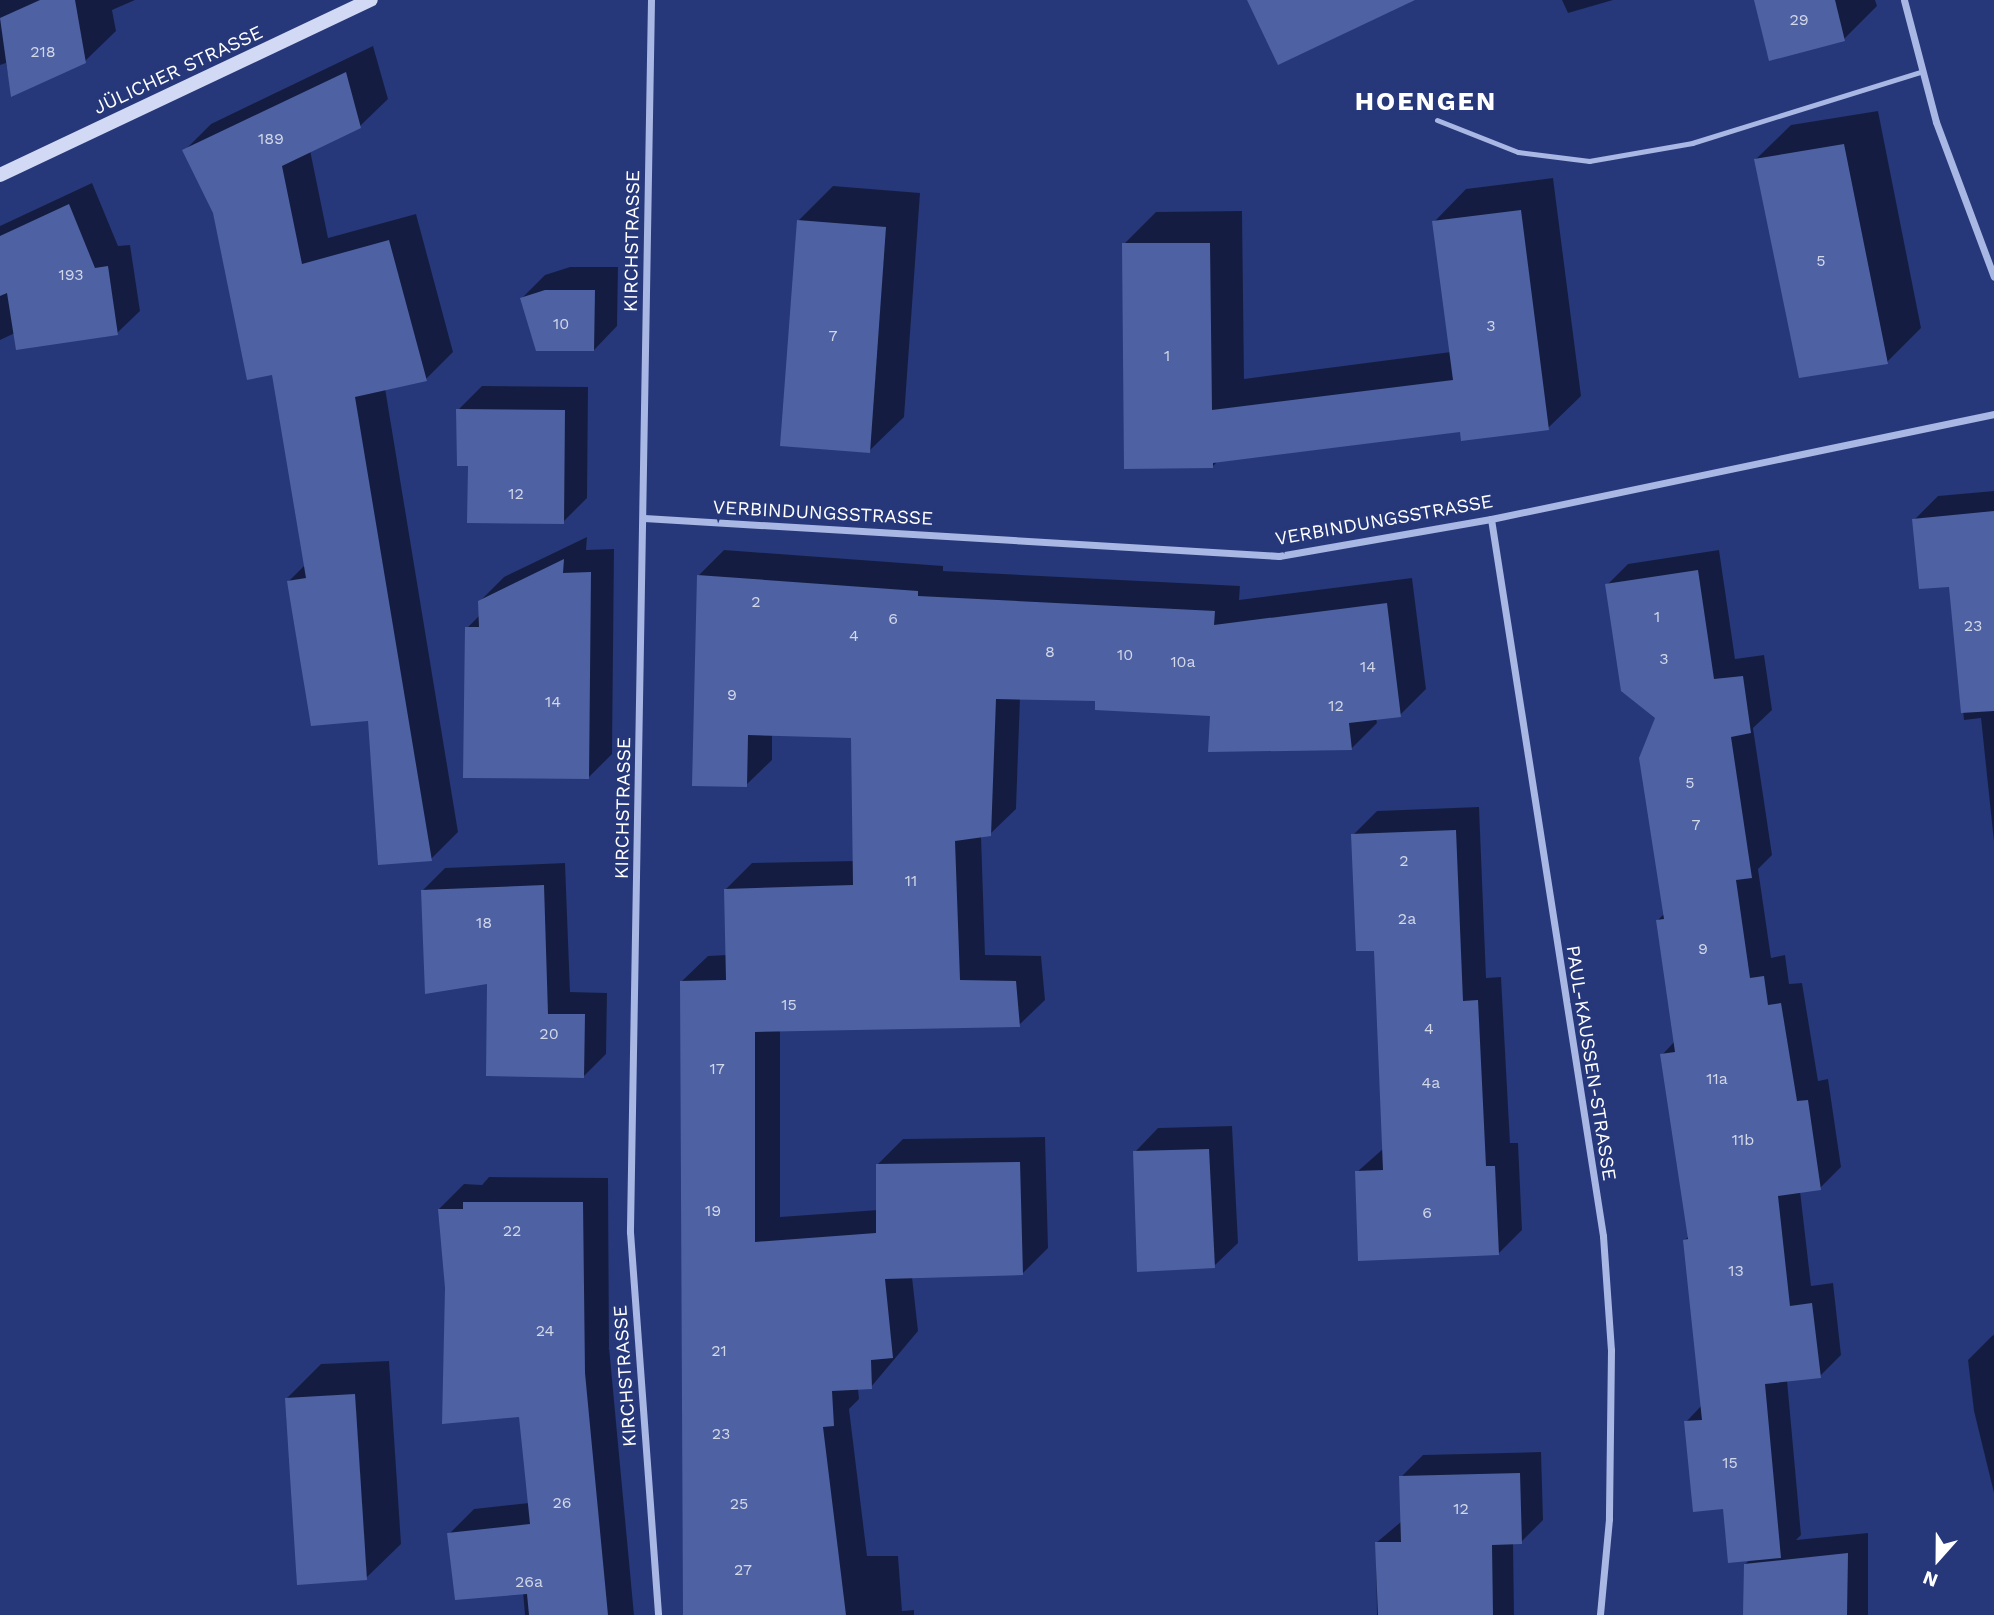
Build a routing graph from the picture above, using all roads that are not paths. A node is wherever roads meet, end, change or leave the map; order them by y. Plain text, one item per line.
1 (372, 0) edge
2 (651, 0) edge
3 (1904, 0) edge
4 (1923, 71) junction
5 (1437, 120) dead end
6 (0, 175) edge
7 (1994, 277) edge
8 (1994, 414) edge
9 (644, 518) junction
10 (1491, 519) junction
11 (658, 1615) edge
12 (1600, 1615) edge

1 - 6 main road, JÜLICHER STRASSE
2 - 9 street, KIRCHSTRASSE
3 - 4 street
4 - 5 lane
4 - 7 street
8 - 10 street, VERBINDUNGSSTRASSE
9 - 10 street, VERBINDUNGSSTRASSE
9 - 11 street, KIRCHSTRASSE
10 - 12 street, PAUL-KAUSSEN-STRASSE

